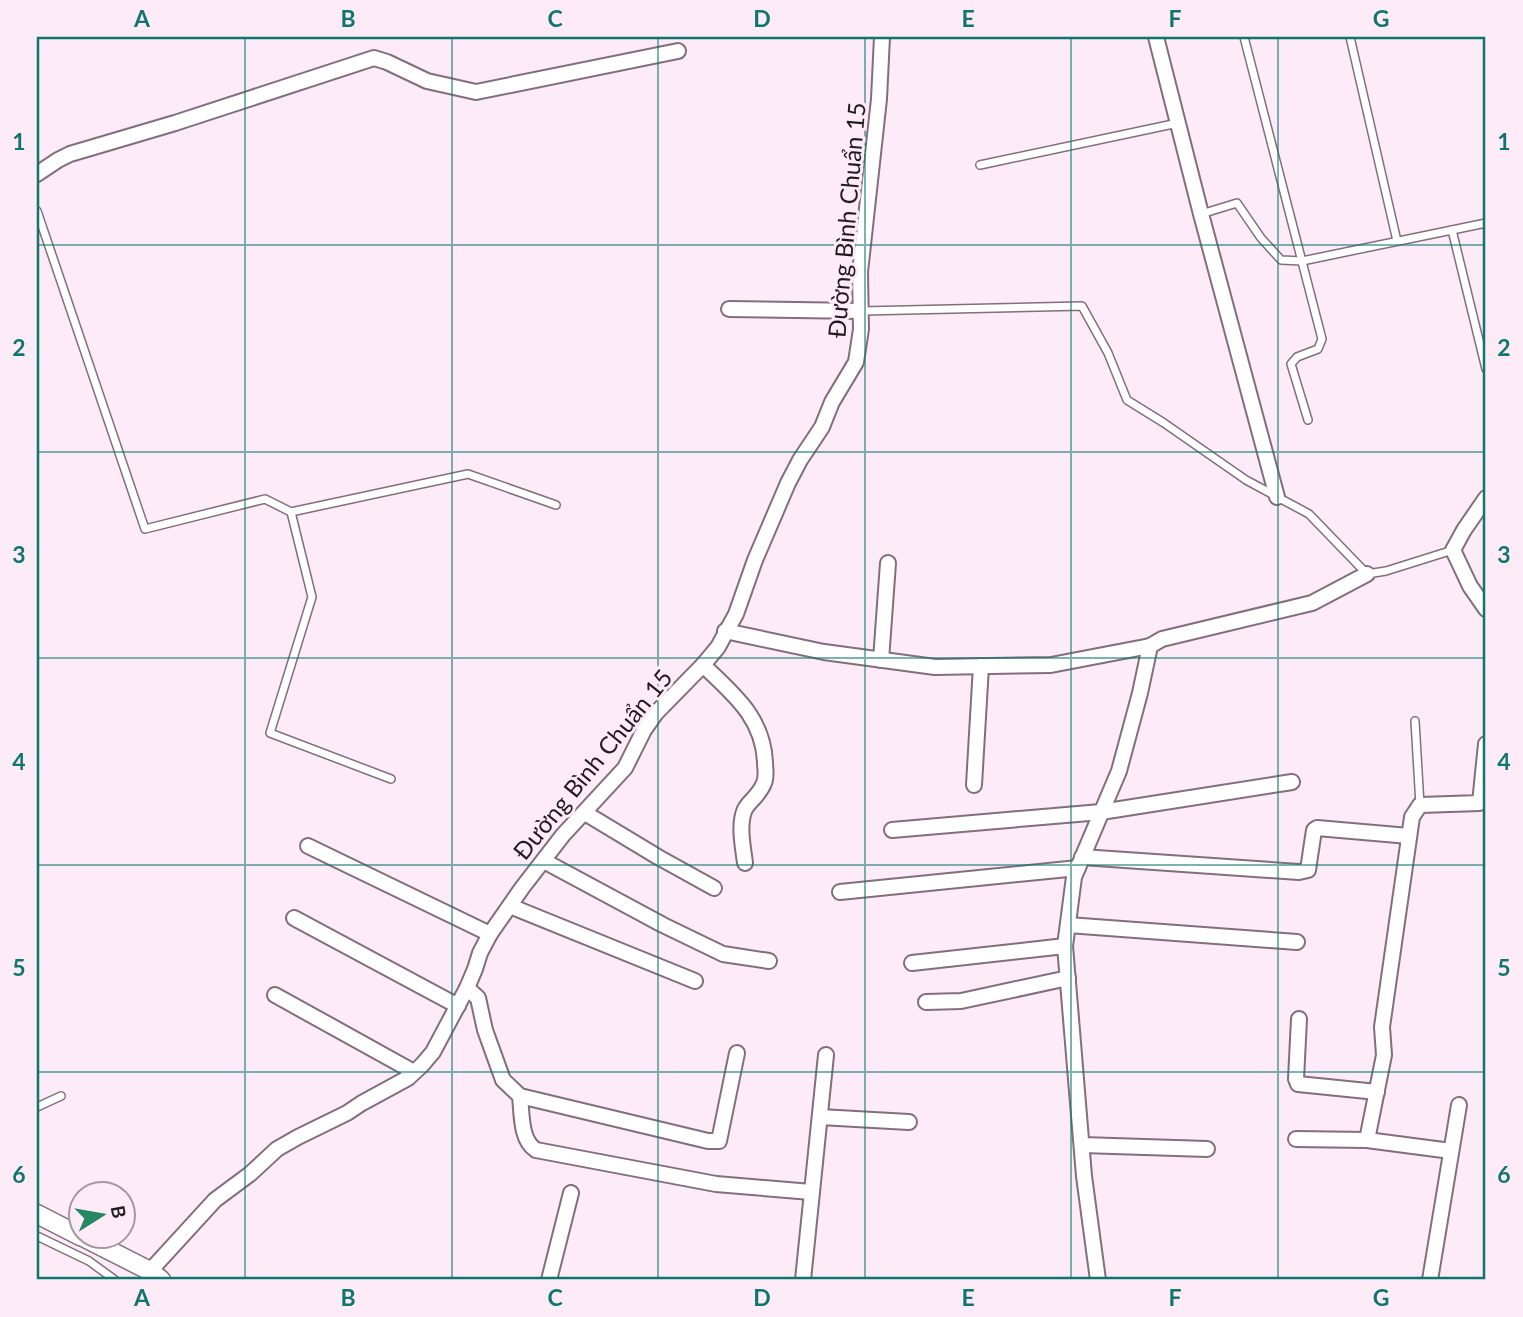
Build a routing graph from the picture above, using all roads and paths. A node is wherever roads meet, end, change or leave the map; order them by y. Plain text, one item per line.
1 (882, 37) edge
2 (1156, 37) edge
3 (1244, 37) edge
4 (1350, 37) edge
5 (678, 51) dead end
6 (1178, 123) junction
7 (979, 165) dead end
8 (37, 174) edge
9 (37, 211) edge
10 (1201, 214) junction
11 (1486, 223) edge
12 (1452, 230) junction
13 (1397, 242) junction
14 (1302, 261) junction
15 (729, 309) dead end
16 (861, 312) junction
17 (1486, 369) edge
18 (1308, 420) dead end
19 (1277, 498) junction
20 (1486, 498) edge
21 (556, 505) dead end
22 (291, 512) junction
23 (1453, 550) junction
24 (888, 563) dead end
25 (1367, 574) junction
26 (1486, 609) edge
27 (725, 631) junction
28 (1150, 646) junction
29 (881, 660) junction
30 (703, 665) junction
31 (981, 666) junction
32 (1415, 721) dead end
33 (1486, 744) edge
34 (391, 779) dead end
35 (1292, 782) dead end
36 (974, 785) dead end
37 (1420, 805) junction
38 (1101, 812) junction
39 (585, 813) junction
40 (892, 830) dead end
41 (1409, 836) junction
42 (308, 846) dead end
43 (544, 861) junction
44 (745, 863) dead end
45 (1080, 863) junction
46 (714, 888) dead end
47 (839, 892) dead end
48 (510, 906) junction
49 (294, 918) dead end
50 (1068, 925) junction
51 (490, 934) junction
52 (1297, 942) dead end
53 (1065, 946) junction
54 (769, 961) dead end
55 (912, 962) dead end
56 (1068, 978) junction
57 (695, 981) dead end
58 (467, 988) junction
59 (275, 995) dead end
60 (926, 1002) dead end
61 (458, 1006) junction
62 (1298, 1019) dead end
63 (737, 1054) dead end
64 (826, 1055) dead end
65 (414, 1072) junction
66 (1377, 1092) junction
67 (61, 1096) dead end
68 (520, 1096) junction
69 (1459, 1105) dead end
70 (37, 1107) edge
71 (820, 1116) junction
72 (909, 1122) dead end
73 (1296, 1139) dead end
74 (1367, 1140) junction
75 (1082, 1145) junction
76 (1207, 1149) dead end
77 (1451, 1151) junction
78 (811, 1192) junction
79 (570, 1193) dead end
80 (37, 1214) edge
81 (66, 1228) edge
82 (37, 1236) edge
83 (107, 1250) edge
84 (156, 1276) edge
85 (116, 1280) edge
86 (549, 1280) edge
87 (803, 1280) edge
88 (1098, 1280) edge
89 (1430, 1280) edge

1 - 16 street, Đường Bình Chuẩn 15
2 - 6 street
3 - 14 lane
4 - 13 lane
5 - 8 street
6 - 7 lane
6 - 10 street
9 - 22 lane
10 - 14 lane
10 - 19 street
11 - 12 lane
12 - 13 lane
12 - 17 lane
13 - 14 lane
14 - 18 lane
15 - 16 street
16 - 19 lane
16 - 27 street, Đường Bình Chuẩn 15
19 - 25 lane
20 - 23 street
21 - 22 lane
22 - 34 lane
23 - 25 lane
23 - 26 street
24 - 29 street
25 - 28 street
27 - 29 street
27 - 30 street, Đường Bình Chuẩn 15
28 - 31 street
28 - 38 street
29 - 31 street
30 - 39 street, Đường Bình Chuẩn 15
30 - 44 street
31 - 36 street
32 - 37 lane
33 - 37 street
35 - 38 street
37 - 41 street
38 - 40 street
38 - 45 street
39 - 43 street, Đường Bình Chuẩn 15
39 - 46 street
41 - 45 street
41 - 66 street
42 - 51 street
43 - 48 street, Đường Bình Chuẩn 15
43 - 54 street
45 - 47 street
45 - 50 street
48 - 51 street, Đường Bình Chuẩn 15
48 - 57 street
49 - 61 street
50 - 52 street
50 - 53 street
51 - 58 street, Đường Bình Chuẩn 15
53 - 55 street
53 - 56 street
56 - 60 street
56 - 75 street
58 - 61 street, Đường Bình Chuẩn 15
58 - 68 street
59 - 65 street
61 - 65 street, Đường Bình Chuẩn 15
62 - 66 street
63 - 68 street
64 - 71 street
65 - 84 street, Đường Bình Chuẩn 15
66 - 74 street
67 - 70 lane
68 - 78 street
69 - 77 street
71 - 72 street
71 - 78 street
73 - 74 street
74 - 77 street
75 - 76 street
75 - 88 street
77 - 89 street
78 - 87 street
79 - 86 street
80 - 81 street
82 - 85 lane
83 - 84 street

